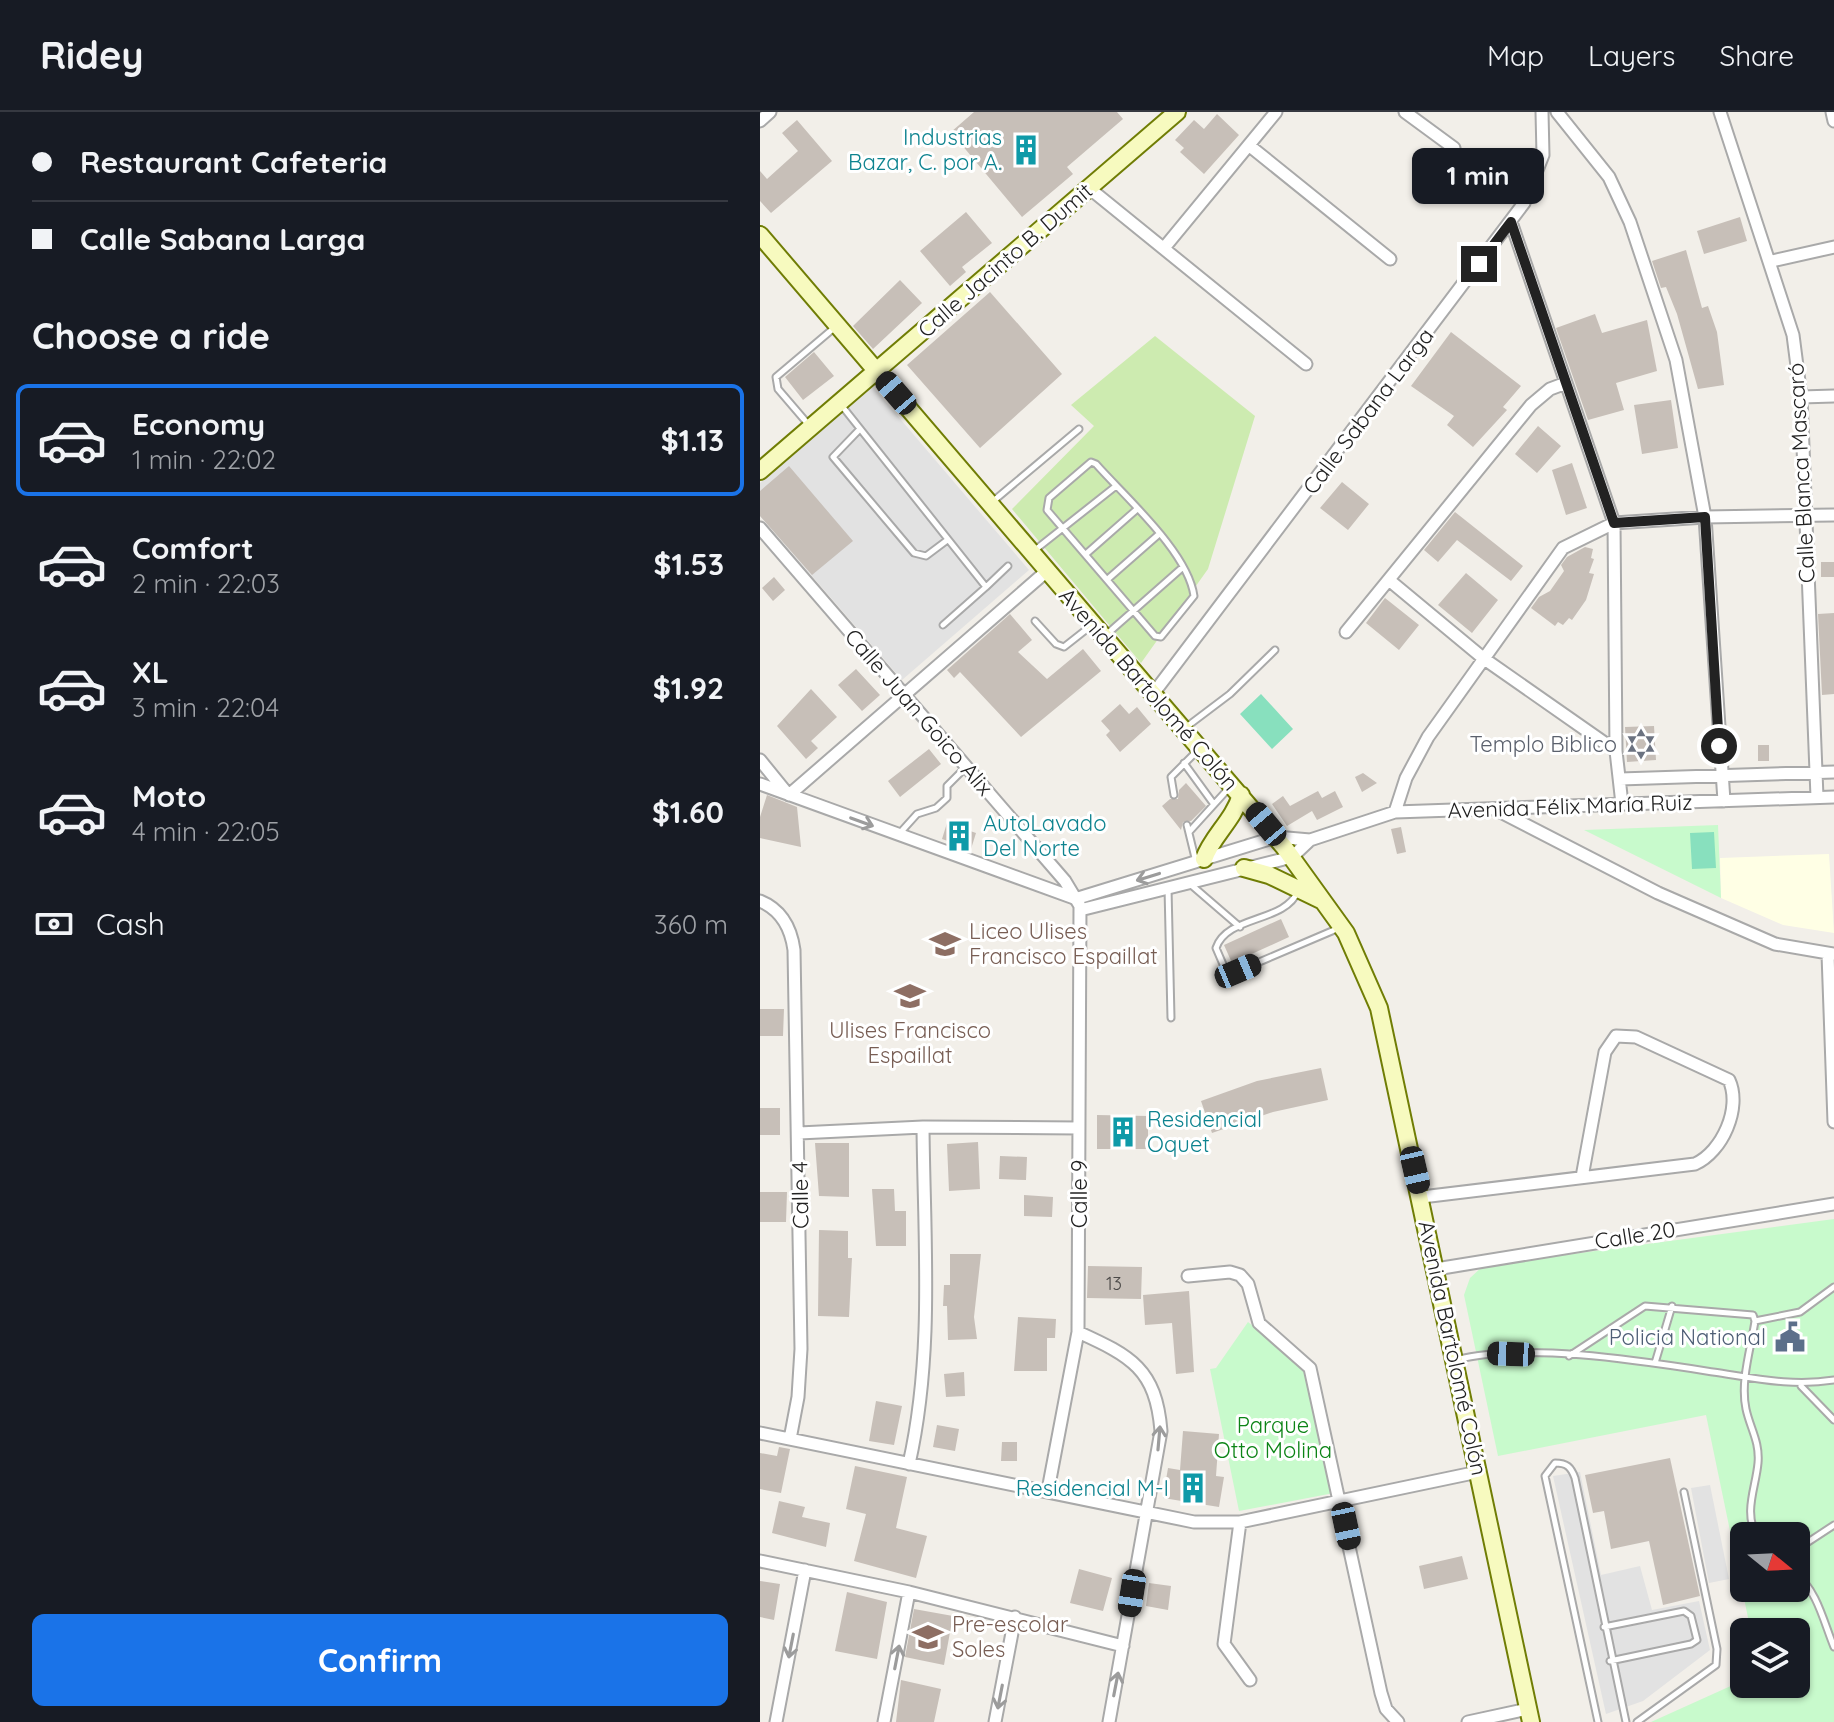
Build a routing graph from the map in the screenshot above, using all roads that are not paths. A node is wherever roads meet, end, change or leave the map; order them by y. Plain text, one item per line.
1 (770, 112) edge
2 (1177, 112) edge
3 (1276, 112) edge
4 (1405, 112) edge
5 (1542, 112) edge
6 (1557, 112) edge
7 (1720, 112) edge
8 (1832, 112) edge
9 (760, 121) edge
10 (1834, 121) edge
11 (1251, 147) junction
12 (1454, 148) dead end
13 (1089, 188) junction
14 (1511, 222) junction
15 (760, 235) edge
16 (1834, 247) edge
17 (1164, 248) junction
18 (1390, 259) dead end
19 (1772, 261) junction
20 (837, 325) junction
21 (1306, 364) dead end
22 (877, 371) junction
23 (1566, 383) junction
24 (1834, 396) edge
25 (1801, 397) junction
26 (839, 401) junction
27 (811, 427) junction
28 (1079, 429) dead end
29 (858, 431) junction
30 (760, 471) edge
31 (1116, 486) junction
32 (991, 503) junction
33 (1136, 510) junction
34 (1834, 515) edge
35 (1804, 516) junction
36 (1705, 517) junction
37 (1614, 523) junction
38 (760, 528) edge
39 (1064, 530) junction
40 (1158, 535) junction
41 (946, 541) junction
42 (1033, 552) junction
43 (1086, 554) junction
44 (1008, 566) dead end
45 (1183, 567) junction
46 (1048, 570) junction
47 (1109, 578) junction
48 (1389, 580) junction
49 (986, 587) junction
50 (1135, 608) junction
51 (1035, 621) dead end
52 (943, 625) dead end
53 (1098, 631) junction
54 (1346, 632) dead end
55 (1275, 650) dead end
56 (1483, 658) junction
57 (1153, 694) junction
58 (905, 695) junction
59 (1184, 729) junction
60 (1201, 748) junction
61 (1616, 751) junction
62 (760, 760) edge
63 (1184, 763) junction
64 (966, 767) junction
65 (1816, 772) junction
66 (1834, 772) edge
67 (1721, 775) junction
68 (1620, 779) junction
69 (760, 784) edge
70 (1236, 790) junction
71 (789, 795) junction
72 (1174, 795) dead end
73 (1817, 797) junction
74 (1834, 797) edge
75 (1724, 801) junction
76 (1213, 803) junction
77 (1622, 804) junction
78 (1494, 808) junction
79 (1395, 812) junction
80 (899, 835) junction
81 (1276, 837) junction
82 (1310, 840) junction
83 (1292, 857) junction
84 (1200, 861) junction
85 (1244, 868) junction
86 (1188, 882) junction
87 (1168, 887) junction
88 (1299, 890) junction
89 (760, 901) edge
90 (1076, 902) junction
91 (1325, 902) junction
92 (1240, 927) junction
93 (1342, 927) junction
94 (1831, 954) edge
95 (1171, 1018) dead end
96 (1834, 1101) edge
97 (1834, 1122) edge
98 (923, 1127) junction
99 (1079, 1128) junction
100 (799, 1133) junction
101 (1582, 1177) junction
102 (1422, 1197) junction
103 (1834, 1204) edge
104 (1436, 1269) junction
105 (1188, 1276) dead end
106 (1834, 1287) edge
107 (1672, 1306) junction
108 (1755, 1321) junction
109 (1078, 1332) junction
110 (1569, 1356) junction
111 (1455, 1360) junction
112 (1655, 1363) junction
113 (1746, 1377) junction
114 (1834, 1380) edge
115 (1801, 1386) junction
116 (1834, 1420) edge
117 (760, 1433) edge
118 (790, 1439) junction
119 (909, 1464) junction
120 (1478, 1472) junction
121 (1048, 1490) junction
122 (1684, 1492) dead end
123 (1340, 1500) junction
124 (1145, 1514) junction
125 (1240, 1522) junction
126 (1752, 1522) edge
127 (1834, 1525) edge
128 (1810, 1541) edge
129 (760, 1561) edge
130 (805, 1570) junction
131 (1810, 1589) edge
132 (909, 1592) junction
133 (1015, 1617) junction
134 (1604, 1627) junction
135 (1123, 1646) junction
136 (1834, 1647) edge
137 (1610, 1661) junction
138 (1250, 1680) dead end
139 (1530, 1716) edge
140 (776, 1722) edge
141 (884, 1722) edge
142 (995, 1722) edge
143 (1109, 1722) edge
144 (1398, 1722) edge
145 (1468, 1722) edge
146 (1598, 1722) edge
147 (1626, 1722) edge
148 (1637, 1722) edge

1 - 9 street
2 - 13 main road, Calle Jacinto B. Dumit
3 - 11 street
4 - 12 street
5 - 14 street, Calle Sabana Larga
6 - 36 street
7 - 19 street, Calle Blanca Mascaró
8 - 10 street
11 - 17 street
11 - 18 street
13 - 17 street
13 - 22 main road, Calle Jacinto B. Dumit
14 - 23 street
14 - 57 street, Calle Sabana Larga
15 - 20 main road, Avenida Bartolomé Colón
16 - 19 street
17 - 21 street
19 - 25 street, Calle Blanca Mascaró
20 - 22 main road, Avenida Bartolomé Colón
20 - 27 lane
22 - 26 main road, Calle Jacinto B. Dumit
22 - 32 main road, Avenida Bartolomé Colón
23 - 37 street
23 - 48 street
24 - 25 street
25 - 35 street, Calle Blanca Mascaró
26 - 27 main road, Calle Jacinto B. Dumit
26 - 29 lane
27 - 30 main road, Calle Jacinto B. Dumit
28 - 32 lane
29 - 41 lane
29 - 41 lane
31 - 33 lane
31 - 39 lane
31 - 39 lane
32 - 42 main road, Avenida Bartolomé Colón
33 - 40 lane
33 - 43 lane
34 - 35 street
35 - 36 street
35 - 65 street, Calle Blanca Mascaró
36 - 37 street
36 - 67 street
37 - 56 street
37 - 61 street
38 - 58 street, Calle Juan Goico Alix
39 - 42 lane
39 - 43 lane
40 - 45 lane
40 - 47 lane
41 - 49 lane
42 - 46 main road, Avenida Bartolomé Colón
43 - 47 lane
44 - 49 lane
45 - 50 lane
45 - 50 lane
46 - 53 main road, Avenida Bartolomé Colón
46 - 58 street
47 - 50 lane
48 - 54 street
48 - 56 street
49 - 52 lane
50 - 53 lane
51 - 53 lane
53 - 57 main road, Avenida Bartolomé Colón
55 - 59 lane
56 - 61 street
56 - 79 street
57 - 59 main road, Avenida Bartolomé Colón
58 - 64 street, Calle Juan Goico Alix
58 - 71 street
59 - 60 main road, Avenida Bartolomé Colón
60 - 63 lane
60 - 70 main road, Avenida Bartolomé Colón
61 - 68 street
62 - 71 street
63 - 72 lane
63 - 76 lane
64 - 80 lane
64 - 90 street, Calle Juan Goico Alix
65 - 66 street
65 - 67 street
65 - 73 street, Calle Blanca Mascaró
67 - 68 street
67 - 75 street
68 - 77 street
69 - 71 street
70 - 76 lane
70 - 81 main road, Avenida Bartolomé Colón
70 - 84 main road
71 -> 80 street
73 - 74 street, Avenida Félix María Ruiz
73 - 75 street, Avenida Félix María Ruiz
75 - 77 street, Avenida Félix María Ruiz
76 - 84 lane
77 - 78 street, Avenida Félix María Ruiz
78 - 79 street, Avenida Félix María Ruiz
78 - 94 street
79 - 82 street, Avenida Félix María Ruiz
80 - 90 street
81 - 82 street, Avenida Félix María Ruiz
81 - 83 main road, Avenida Bartolomé Colón
81 - 84 street
82 - 83 street, Avenida Félix María Ruiz
83 - 85 street
83 - 91 main road, Avenida Bartolomé Colón
84 -> 90 street
85 - 86 street
85 - 88 main road
86 - 87 street
86 - 92 lane
87 - 90 street
87 - 95 lane
88 - 91 main road
88 - 92 lane
89 - 100 street, Calle 4
90 - 99 street, Calle 9
91 - 93 main road, Avenida Bartolomé Colón
92 - 93 lane
93 - 102 main road, Avenida Bartolomé Colón
94 - 96 street
96 - 97 street
98 - 99 street
98 - 100 street
98 - 119 street
99 - 109 street, Calle 9
100 - 118 street, Calle 4
101 - 101 street
101 - 102 street
102 - 104 main road, Avenida Bartolomé Colón
103 - 104 street, Calle 20
104 - 111 main road, Avenida Bartolomé Colón
105 - 123 street
106 - 108 lane
107 - 108 lane
107 - 110 lane
107 - 112 lane
108 - 113 lane
109 - 121 street, Calle 9
124 -> 109 street
110 - 111 lane
110 - 112 lane
111 - 120 main road, Avenida Bartolomé Colón
112 - 113 lane
113 - 115 lane
113 - 126 lane
114 - 115 lane
115 - 116 lane
117 - 118 street
118 - 119 street
119 - 121 street
120 - 123 street
120 - 139 main road, Avenida Bartolomé Colón
121 - 124 street
122 - 148 lane
123 - 125 street
123 - 144 street
124 - 125 street
124 - 135 street
125 - 138 street
127 - 128 lane
129 - 130 street
130 - 132 street
130 -> 140 street
131 - 136 lane
132 - 133 street
141 -> 132 street
133 - 135 street
133 -> 142 street
134 - 137 lane
134 - 137 lane
134 - 146 lane
143 -> 135 street
137 - 147 lane
139 - 145 street

